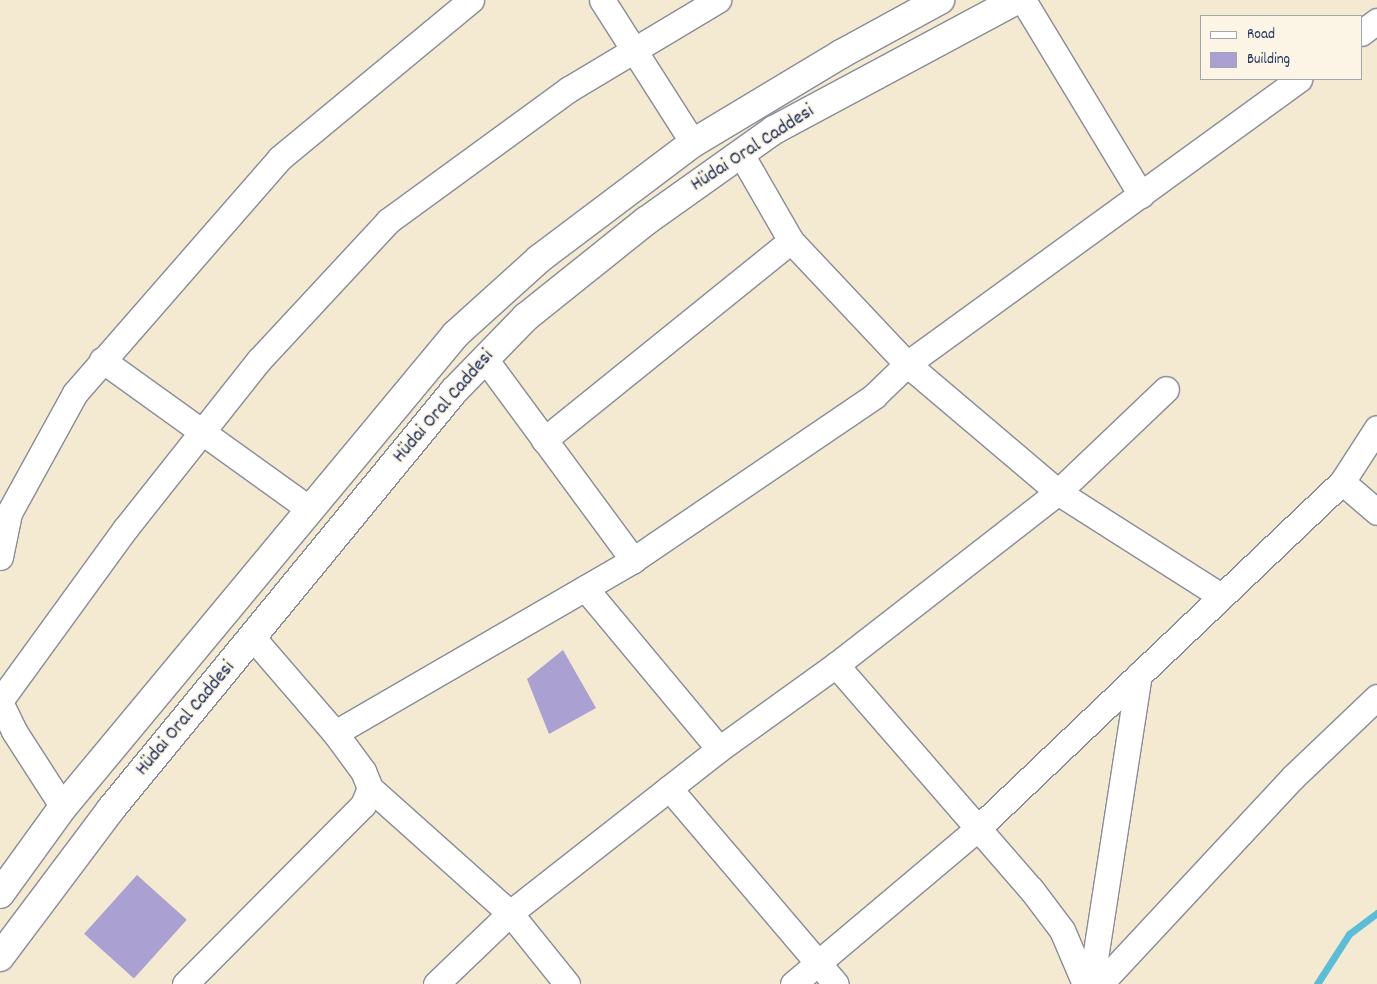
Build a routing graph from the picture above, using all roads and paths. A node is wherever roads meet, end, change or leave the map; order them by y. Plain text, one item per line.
1 (471, 0) edge
2 (602, 0) edge
3 (718, 0) edge
4 (939, 0) edge
5 (1016, 0) edge
6 (1023, 0) edge
7 (1377, 21) edge
8 (1362, 32) edge
9 (635, 50) junction
10 (1298, 80) edge
11 (692, 143) junction
12 (741, 154) junction
13 (1141, 195) junction
14 (791, 241) junction
15 (485, 359) junction
16 (102, 360) junction
17 (907, 364) junction
18 (1166, 389) dead end
19 (1377, 428) edge
20 (203, 431) junction
21 (544, 440) junction
22 (1342, 482) junction
23 (1058, 492) junction
24 (308, 508) junction
25 (1377, 512) edge
26 (4, 518) edge
27 (0, 557) edge
28 (633, 560) junction
29 (585, 588) junction
30 (1221, 596) junction
31 (253, 638) junction
32 (836, 665) junction
33 (1139, 675) junction
34 (1377, 697) edge
35 (0, 701) edge
36 (335, 733) junction
37 (719, 749) junction
38 (370, 788) junction
39 (669, 788) junction
40 (63, 807) junction
41 (977, 830) junction
42 (0, 894) edge
43 (510, 913) junction
44 (0, 957) edge
45 (818, 964) junction
46 (185, 984) edge
47 (436, 984) edge
48 (567, 984) edge
49 (794, 984) edge
50 (836, 984) edge
51 (1085, 984) edge
52 (1091, 984) edge
53 (1100, 984) edge

1 - 16 street
2 - 9 street
3 - 9 street
4 - 11 street, Hüdai Oral Caddesi
5 - 12 street, Hüdai Oral Caddesi
6 - 13 street
7 - 8 street
9 - 11 street
9 - 20 street
10 - 13 street
11 - 24 street, Hüdai Oral Caddesi
12 - 14 street
12 - 15 street, Hüdai Oral Caddesi
13 - 17 street
14 - 17 street
14 - 21 street
15 - 21 street
15 - 31 street, Hüdai Oral Caddesi
16 - 20 street
16 - 26 street
17 - 23 street
17 - 28 street
18 - 23 street
19 - 22 street
20 - 24 street
20 - 35 street
21 - 28 street
22 - 25 street
22 - 30 street
23 - 30 street
23 - 32 street
24 - 40 street, Hüdai Oral Caddesi
26 - 27 street
28 - 29 street
29 - 36 street
29 - 37 street
30 - 33 street
31 - 36 street
31 - 44 street, Hüdai Oral Caddesi
32 - 37 street
32 - 41 street
33 - 41 street
33 - 52 street
34 - 53 street
35 - 40 street
36 - 38 street
37 - 39 street
38 - 43 street
38 - 46 street
39 - 43 street
39 - 45 street
40 - 42 street, Hüdai Oral Caddesi
41 - 45 street
41 - 51 street
43 - 47 street
43 - 48 street
45 - 49 street
45 - 50 street

